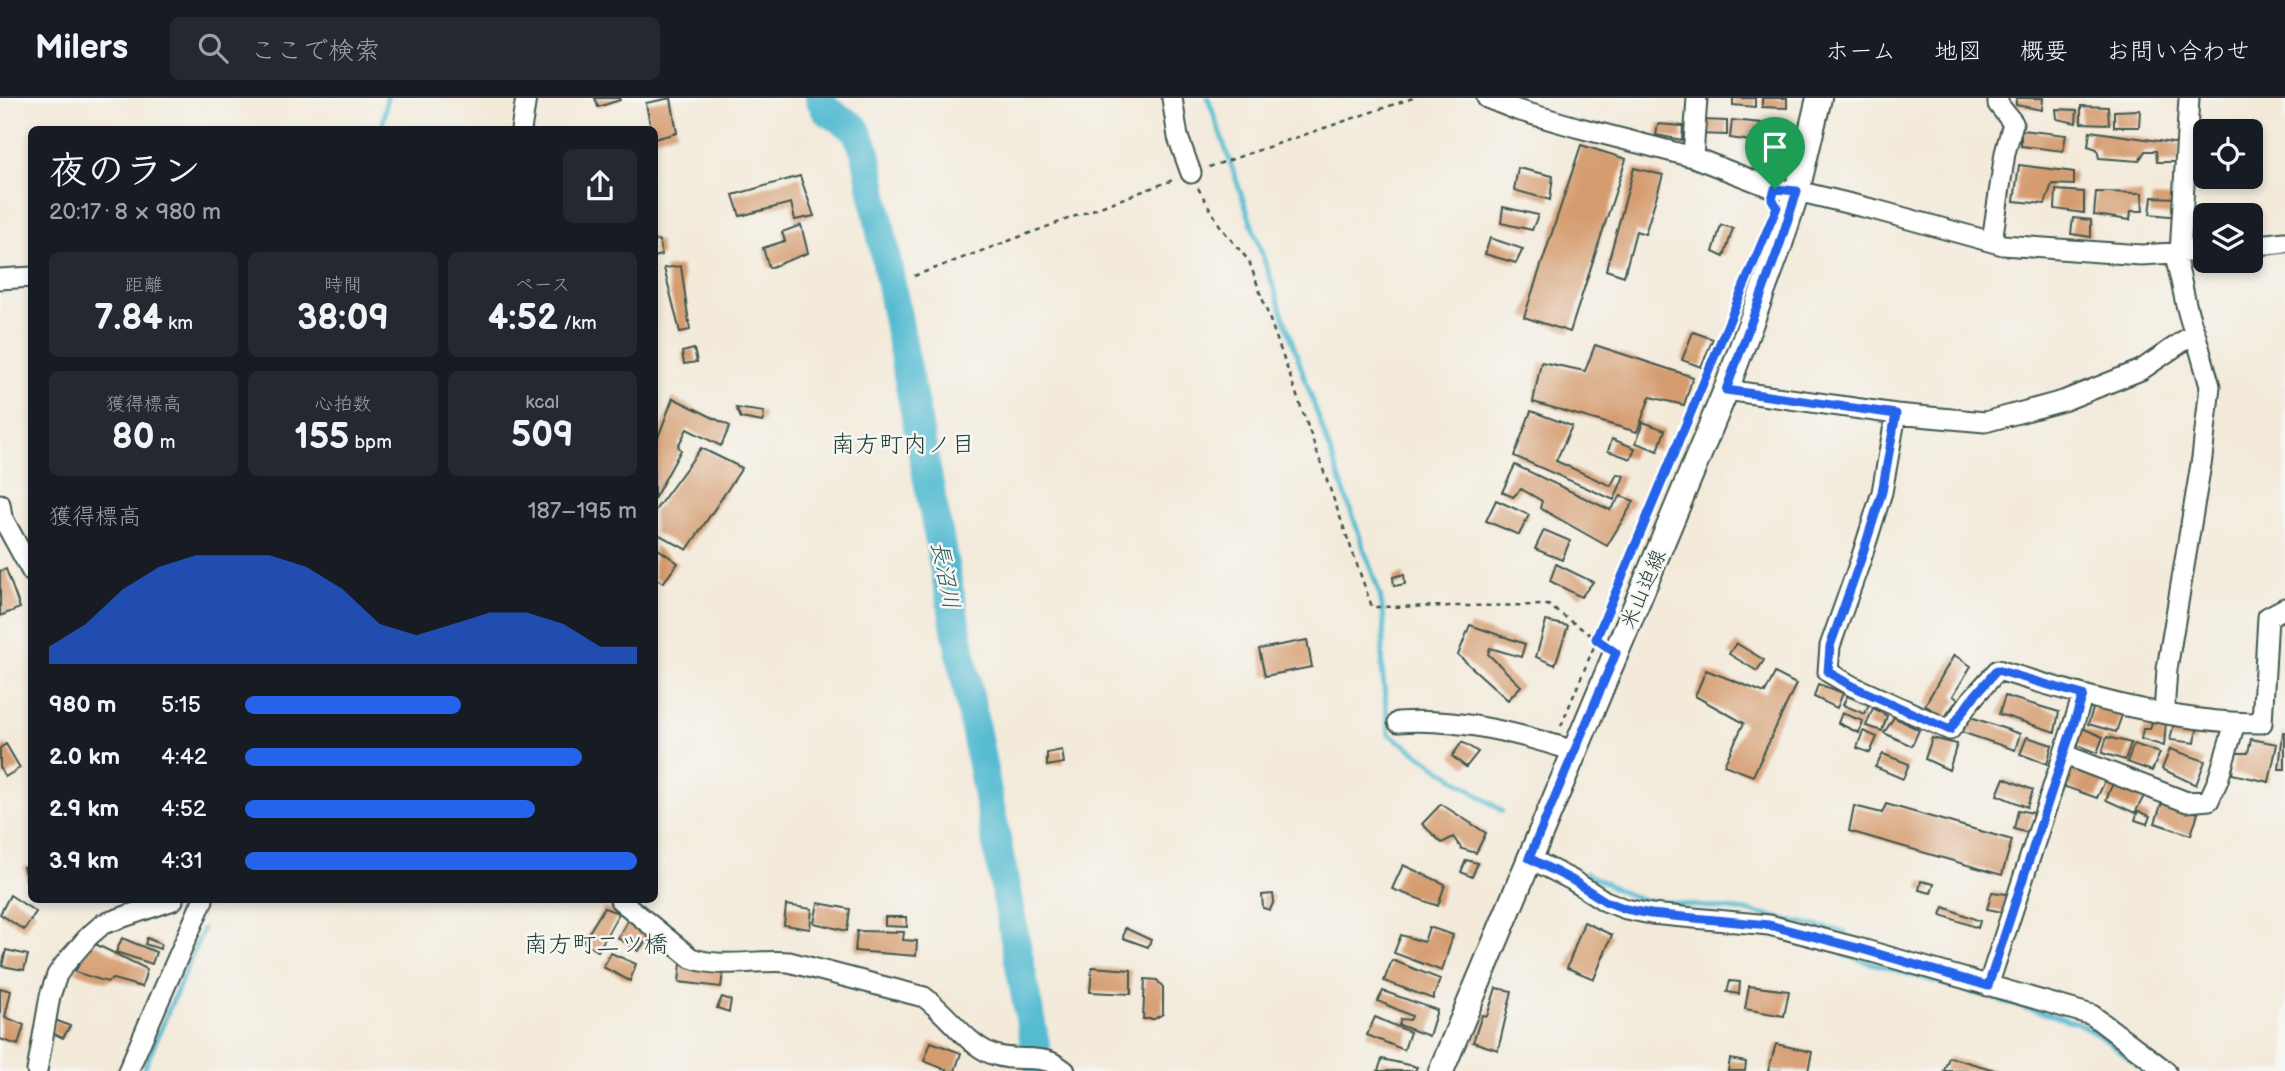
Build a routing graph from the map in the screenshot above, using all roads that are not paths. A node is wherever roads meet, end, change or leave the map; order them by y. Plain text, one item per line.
1 (526, 98) edge
2 (1172, 98) edge
3 (1487, 98) edge
4 (1697, 98) edge
5 (1819, 98) edge
6 (1998, 98) edge
7 (2189, 98) edge
8 (522, 126) edge
9 (1693, 157) junction
10 (1195, 171) road end
11 (1797, 191) junction
12 (1992, 241) junction
13 (2285, 242) edge
14 (2263, 245) edge
15 (2193, 252) edge
16 (2177, 254) junction
17 (28, 277) edge
18 (0, 279) edge
19 (2195, 333) junction
20 (1726, 390) junction
21 (1896, 414) junction
22 (0, 505) edge
23 (28, 565) edge
24 (2285, 608) edge
25 (2083, 695) junction
26 (2164, 713) junction
27 (1398, 722) dead end
28 (2235, 723) junction
29 (1574, 751) junction
30 (2065, 755) junction
31 (1532, 853) junction
32 (164, 903) edge
33 (202, 903) edge
34 (624, 903) edge
35 (1988, 986) junction
36 (37, 1071) edge
37 (128, 1071) edge
38 (1065, 1071) edge
39 (1441, 1071) edge
40 (2166, 1071) edge

1 - 8 street
2 - 10 street
3 - 9 street
4 - 9 street
5 - 11 main road, 米山迫線
6 - 12 street
7 - 16 street
9 - 11 street
11 - 12 street
11 - 20 main road, 米山迫線
12 - 16 street
13 - 14 street
15 - 16 street
16 - 19 street
17 - 18 street
19 - 21 street
19 - 26 street
20 - 21 street
20 - 29 main road, 米山迫線
21 - 25 street
22 - 23 street
24 - 28 street
25 - 26 street
25 - 30 street
26 - 28 street
27 - 29 street
28 - 30 street
29 - 31 main road, 米山迫線
30 - 35 street
31 - 35 street
31 - 39 main road, 米山迫線
32 - 36 street
33 - 37 street
34 - 38 street
35 - 40 street

